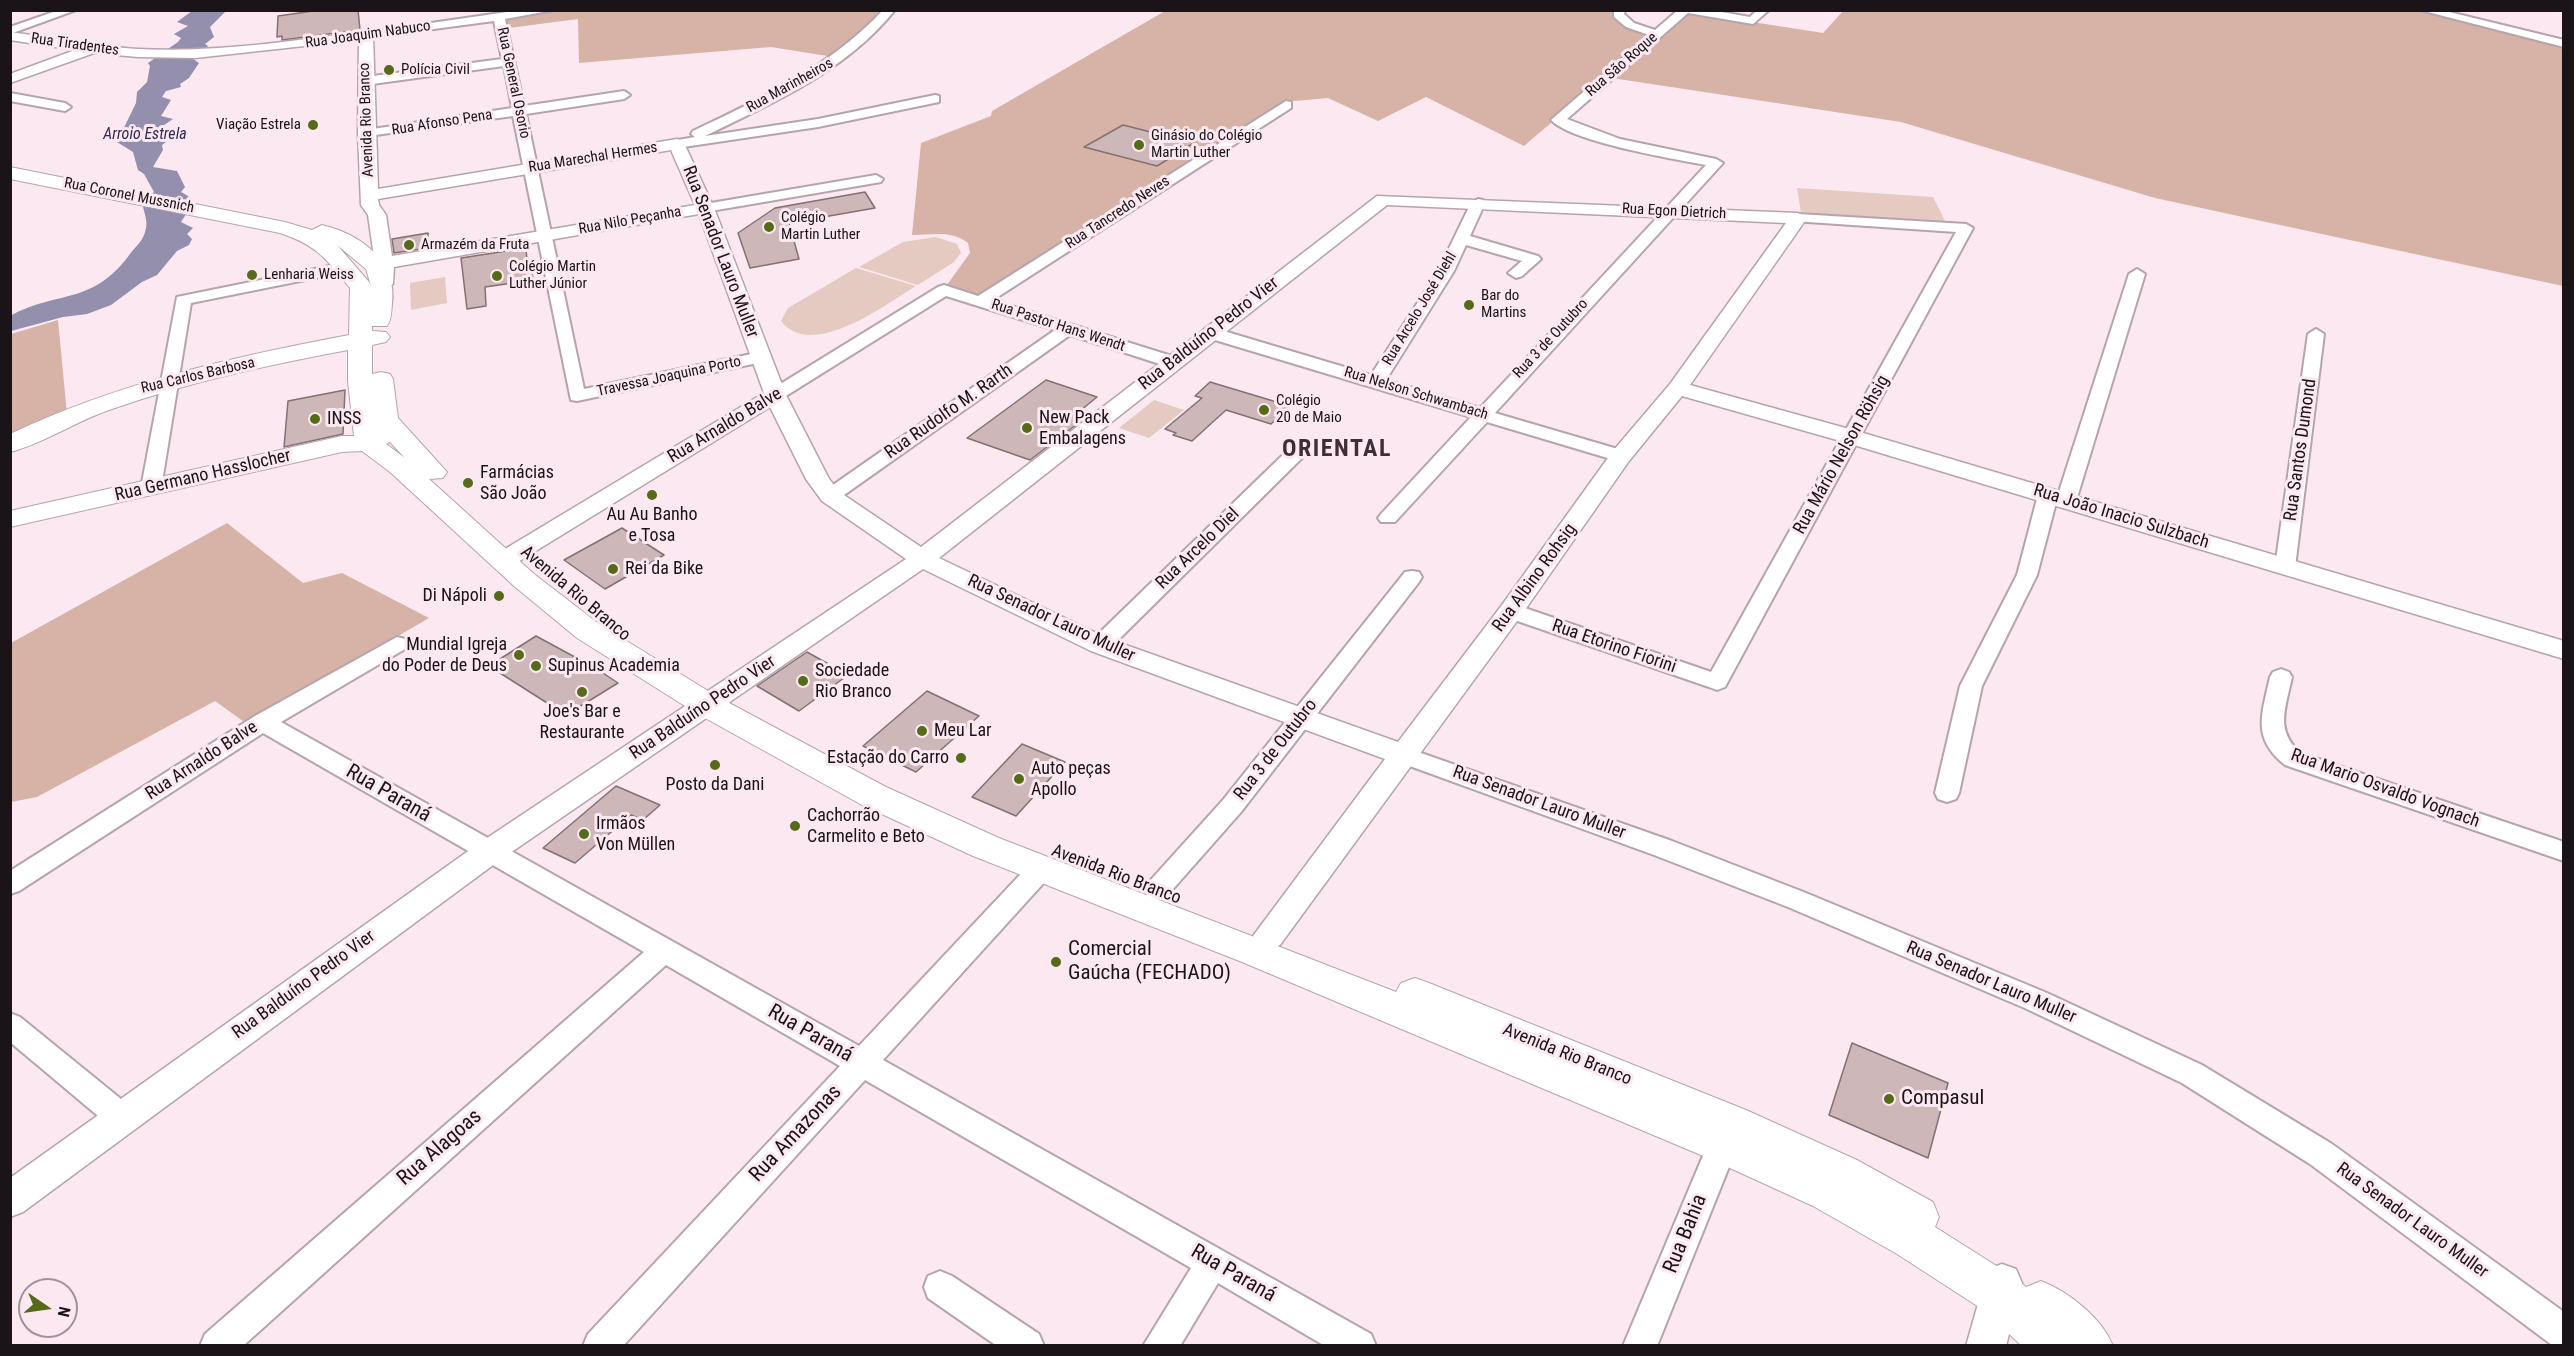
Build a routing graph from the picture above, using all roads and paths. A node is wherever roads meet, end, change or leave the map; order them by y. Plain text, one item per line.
1 (71, 10) edge
2 (549, 10) edge
3 (890, 10) edge
4 (1620, 10) edge
5 (1686, 10) edge
6 (1764, 10) edge
7 (2425, 10) edge
8 (2463, 15) edge
9 (499, 17) junction
10 (10, 33) edge
11 (1657, 34) junction
12 (366, 35) junction
13 (2564, 44) edge
14 (95, 48) junction
15 (140, 53) joint
16 (508, 62) junction
17 (10, 79) edge
18 (365, 81) junction
19 (624, 95) dead end
20 (10, 98) edge
21 (935, 99) dead end
22 (1286, 105) dead end
23 (65, 107) dead end
24 (520, 111) junction
25 (366, 134) junction
26 (677, 144) junction
27 (1716, 163) joint
28 (531, 168) junction
29 (10, 173) edge
30 (876, 179) dead end
31 (370, 200) junction
32 (1383, 200) joint
33 (1478, 203) junction
34 (705, 208) junction
35 (1669, 212) junction
36 (246, 218) junction
37 (1798, 218) junction
38 (1966, 228) joint
39 (542, 236) junction
40 (1462, 239) junction
41 (344, 268) junction
42 (374, 273) junction
43 (1516, 273) dead end
44 (2137, 274) dead end
45 (944, 290) joint
46 (981, 301) junction
47 (1068, 329) junction
48 (1210, 333) junction
49 (2316, 334) dead end
50 (369, 339) junction
51 (761, 357) junction
52 (1172, 362) junction
53 (171, 380) junction
54 (1376, 381) junction
55 (1677, 388) junction
56 (775, 395) junction
57 (577, 396) joint
58 (1482, 414) junction
59 (393, 431) junction
60 (1852, 437) junction
61 (368, 442) junction
62 (10, 444) edge
63 (1296, 453) dead end
64 (1621, 456) junction
65 (151, 488) junction
66 (830, 496) junction
67 (2057, 498) junction
68 (1388, 518) dead end
69 (10, 519) edge
70 (513, 555) junction
71 (922, 559) junction
72 (2285, 567) junction
73 (1412, 577) dead end
74 (1511, 611) junction
75 (397, 644) dead end
76 (1100, 645) junction
77 (2564, 650) edge
78 (2280, 677) dead end
79 (1717, 682) joint
80 (716, 699) junction
81 (1300, 718) junction
82 (263, 722) junction
83 (1404, 755) junction
84 (1947, 792) dead end
85 (489, 852) junction
86 (2564, 852) edge
87 (1041, 869) junction
88 (10, 884) edge
89 (1157, 890) junction
90 (1269, 936) junction
91 (664, 951) junction
92 (10, 1025) edge
93 (861, 1064) junction
94 (121, 1117) junction
95 (1727, 1133) junction
96 (10, 1200) edge
97 (1212, 1263) junction
98 (2002, 1283) junction
99 (940, 1287) dead end
100 (2564, 1333) edge
101 (217, 1346) edge
102 (600, 1346) edge
103 (1028, 1346) edge
104 (1160, 1346) edge
105 (1359, 1346) edge
106 (1640, 1346) edge
107 (1986, 1346) edge
108 (2057, 1346) edge
109 (2091, 1346) edge

1 - 10 street
2 - 9 street, Rua Joaquim Nabuco
3 - 26 street, Rua Marinheiros
4 - 11 street
5 - 6 street
5 - 11 street, Rua São Roque
7 - 8 street
8 - 13 street
9 - 12 street, Rua Joaquim Nabuco
9 - 16 street, Rua General Osorio
10 - 14 street, Rua Tiradentes
11 - 27 street, Rua São Roque
12 - 15 street, Rua Joaquim Nabuco
12 - 18 street, Avenida Rio Branco
14 - 15 street, Rua Tiradentes
14 - 17 street
16 - 18 street
16 - 24 street, Rua General Osorio
18 - 25 street, Avenida Rio Branco
19 - 24 street, Rua Afonso Pena
20 - 23 street
21 - 26 street, Rua Marechal Hermes
22 - 46 street, Rua Tancredo Neves
24 - 25 street, Rua Afonso Pena
24 - 28 street, Rua General Osorio
25 - 31 street, Avenida Rio Branco
26 - 28 street, Rua Marechal Hermes
26 - 34 street, Rua Senador Lauro Muller
27 - 35 street, Rua 3 de Outubro
28 - 31 street, Rua Marechal Hermes
28 - 39 street, Rua General Osorio
29 - 36 main road, Rua Coronel Mussnich
30 - 34 street, Rua Nilo Peçanha
31 - 42 street, Avenida Rio Branco
32 - 33 street, Rua Egon Dietrich
32 - 48 street, Rua Balduíno Pedro Vier
33 - 35 street, Rua Egon Dietrich
33 - 40 street, Rua Arcelo José Diehl
34 - 39 street, Rua Nilo Peçanha
34 - 51 street, Rua Senador Lauro Muller
35 - 37 street, Rua Egon Dietrich
35 - 58 street, Rua 3 de Outubro
36 - 41 main road, Rua Coronel Mussnich
36 - 42 main road, Rua Coronel Mussnich
37 - 38 street, Rua Egon Dietrich
37 - 55 street, Rua Albino Rohsig
38 - 60 street, Rua Mário Nelson Röhsig
39 - 42 street, Rua Nilo Peçanha
39 - 57 street, Rua General Osorio
40 - 43 street
40 - 54 street, Rua Arcelo José Diehl
41 - 42 main road, Rua Coronel Mussnich
41 - 53 street
42 - 50 main road, Avenida Rio Branco
44 - 67 street
45 - 46 street, Rua Pastor Hans Wendt
45 - 56 street, Rua Arnaldo Balve
46 - 47 street, Rua Pastor Hans Wendt
47 - 52 street, Rua Pastor Hans Wendt
47 - 66 street, Rua Rudolfo M. Rarth
48 - 52 street, Rua Balduíno Pedro Vier
48 - 54 street, Rua Nelson Schwambach
49 - 72 street, Rua Santos Dumond
50 - 53 main road, Rua Carlos Barbosa
50 - 59 main road, Avenida Rio Branco
50 - 61 main road, Avenida Rio Branco
51 - 56 street, Rua Senador Lauro Muller
51 - 57 street, Travessa Joaquina Porto
52 - 71 street, Rua Balduíno Pedro Vier
53 - 62 main road, Rua Carlos Barbosa
53 - 65 street
54 - 58 street, Rua Nelson Schwambach
55 - 60 street, Rua João Inacio Sulzbach
55 - 64 street, Rua Albino Rohsig
56 - 66 street, Rua Senador Lauro Muller
56 - 70 street, Rua Arnaldo Balve
58 - 64 street, Rua Nelson Schwambach
58 - 68 street, Rua 3 de Outubro
59 - 61 main road, Rua Germano Hasslocher
59 - 70 main road, Avenida Rio Branco
60 - 67 street, Rua João Inacio Sulzbach
60 - 79 street, Rua Mário Nelson Röhsig
61 - 65 main road, Rua Germano Hasslocher
61 - 70 main road, Avenida Rio Branco
63 - 76 street, Rua Arcelo Diel
64 - 74 street, Rua Albino Rohsig
65 - 69 main road, Rua Germano Hasslocher
66 - 71 street, Rua Senador Lauro Muller
67 - 72 street, Rua João Inacio Sulzbach
67 - 84 street
70 - 80 main road, Avenida Rio Branco
71 - 76 street, Rua Senador Lauro Muller
71 - 80 street, Rua Balduíno Pedro Vier
72 - 77 street, Rua João Inacio Sulzbach
73 - 81 street, Rua 3 de Outubro
74 - 79 street, Rua Etorino Fiorini
74 - 83 street, Rua Albino Rohsig
75 - 82 street, Rua Arnaldo Balve
76 - 81 street, Rua Senador Lauro Muller
78 - 86 street, Rua Mario Osvaldo Vognach
80 - 85 street, Rua Balduíno Pedro Vier
80 - 87 main road, Avenida Rio Branco
80 - 89 main road, Avenida Rio Branco
81 - 83 street, Rua Senador Lauro Muller
81 - 89 street, Rua 3 de Outubro
82 - 85 street, Rua Paraná
82 - 88 street, Rua Arnaldo Balve
83 - 90 street, Rua Albino Rohsig
83 - 100 street, Rua Senador Lauro Muller
85 - 91 street, Rua Paraná
85 - 94 street, Rua Balduíno Pedro Vier
87 - 93 street, Rua Amazonas
87 - 95 main road, Avenida Rio Branco
89 - 90 main road, Avenida Rio Branco
90 - 95 main road, Avenida Rio Branco
91 - 93 street, Rua Paraná
91 - 101 street, Rua Alagoas
92 - 94 street
93 - 97 street, Rua Paraná
93 - 102 street, Rua Amazonas
94 - 96 street, Rua Balduíno Pedro Vier
95 - 98 main road, Avenida Rio Branco
95 - 106 street, Rua Bahia
97 - 104 street
97 - 105 street, Rua Paraná
98 - 107 street
98 - 108 main road, Avenida Rio Branco
98 - 109 main road, Avenida Rio Branco
99 - 103 street

